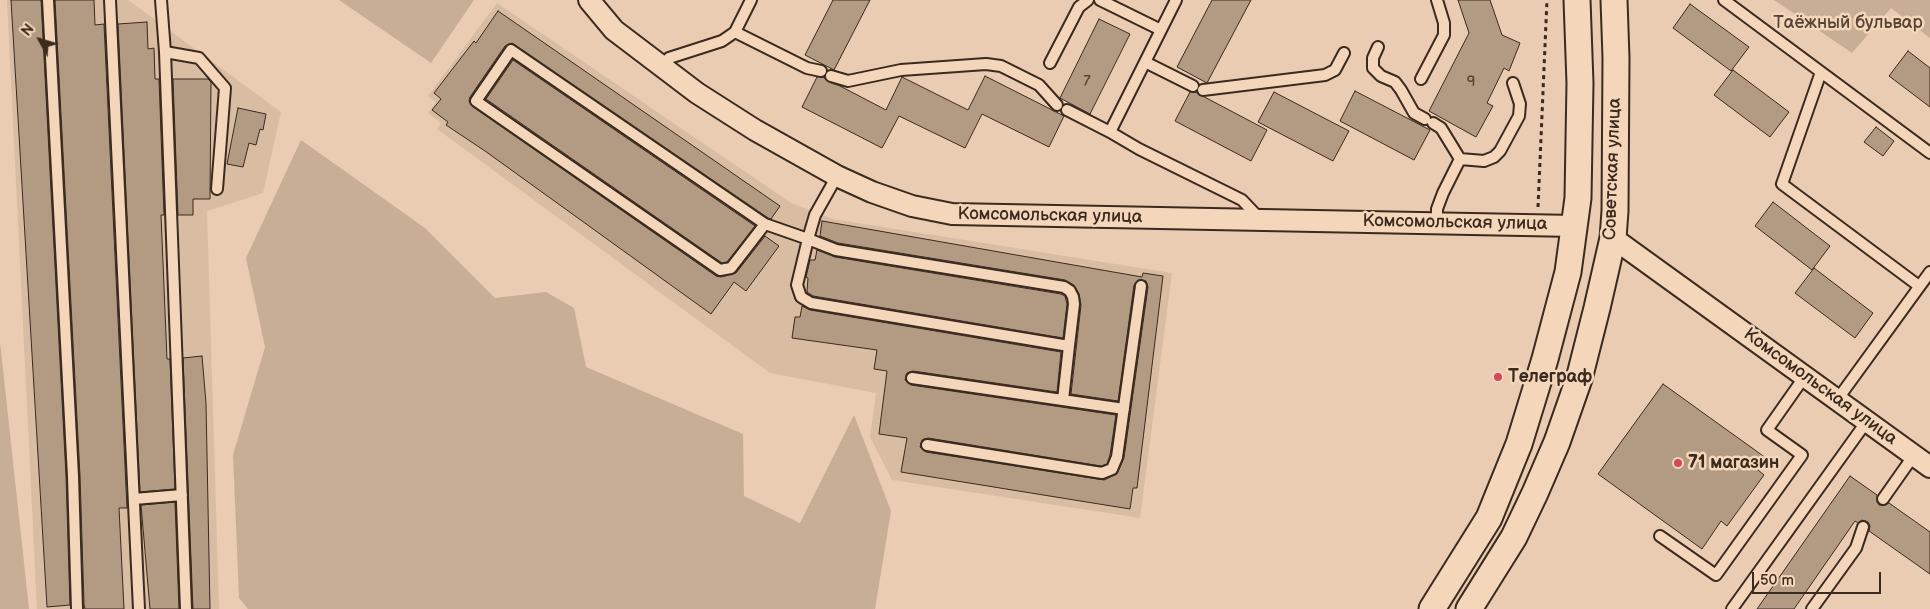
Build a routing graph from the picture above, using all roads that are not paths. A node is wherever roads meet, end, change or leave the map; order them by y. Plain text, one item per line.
1 (48, 0) edge
2 (110, 0) edge
3 (161, 0) edge
4 (589, 0) edge
5 (751, 0) edge
6 (1088, 0) edge
7 (1100, 0) edge
8 (1176, 0) edge
9 (1437, 0) edge
10 (1577, 0) edge
11 (1614, 0) edge
12 (1724, 0) edge
13 (1161, 30) junction
14 (735, 32) junction
15 (1378, 47) dead end
16 (165, 52) junction
17 (1344, 54) dead end
18 (1145, 62) junction
19 (1050, 63) dead end
20 (660, 67) junction
21 (821, 71) dead end
22 (1821, 72) junction
23 (831, 76) dead end
24 (1421, 79) dead end
25 (1513, 84) dead end
26 (1193, 86) dead end
27 (1203, 90) dead end
28 (1057, 105) dead end
29 (1066, 110) dead end
30 (1110, 132) junction
31 (1930, 153) edge
32 (1460, 159) junction
33 (837, 176) junction
34 (217, 188) dead end
35 (1260, 220) junction
36 (1437, 222) junction
37 (765, 224) junction
38 (1576, 226) junction
39 (1613, 238) junction
40 (808, 239) junction
41 (1930, 272) edge
42 (1141, 286) dead end
43 (1919, 286) junction
44 (1069, 346) junction
45 (1805, 376) junction
46 (912, 378) dead end
47 (1063, 400) junction
48 (1837, 400) junction
49 (1124, 409) junction
50 (1867, 421) junction
51 (927, 445) dead end
52 (1914, 455) junction
53 (1930, 466) edge
54 (182, 495) junction
55 (134, 499) junction
56 (1883, 499) dead end
57 (1863, 527) dead end
58 (1660, 536) dead end
59 (76, 609) edge
60 (139, 609) edge
61 (186, 609) edge
62 (1432, 609) edge
63 (1469, 609) edge
64 (1732, 609) edge
65 (1812, 609) edge

1 - 59 lane
2 - 55 lane
3 - 16 lane
4 - 20 street, Комсомольская улица
5 - 14 lane
6 - 19 lane
7 - 13 lane
8 - 13 lane
9 - 24 lane
10 - 38 street, Советская улица
11 - 39 street, Советская улица
12 - 22 lane
13 - 18 lane
14 - 20 lane
14 - 21 lane
15 - 32 lane
16 - 34 lane
16 - 54 lane
17 - 27 lane
18 - 26 lane
18 - 30 lane
20 - 33 street, Комсомольская улица
22 - 31 lane
22 - 43 lane
23 - 28 lane
25 - 32 lane
29 - 30 lane
30 - 35 lane
32 - 36 lane
33 - 35 street, Комсомольская улица
33 - 40 lane
35 - 36 street, Комсомольская улица
36 - 38 street, Комсомольская улица
37 - 37 lane
37 - 40 lane
38 - 62 street, Советская улица
39 - 45 street, Комсомольская улица
39 - 63 street, Советская улица
40 - 44 lane
40 - 44 lane
41 - 43 lane
42 - 49 lane
43 - 48 lane
44 - 47 lane
45 - 48 street, Комсомольская улица
45 - 58 lane
46 - 47 lane
47 - 49 lane
48 - 50 street, Комсомольская улица
49 - 51 lane
50 - 52 street, Комсомольская улица
50 - 64 lane
52 - 53 street, Комсомольская улица
52 - 56 lane
54 - 55 lane
54 - 61 lane
55 - 60 lane
57 - 65 lane

